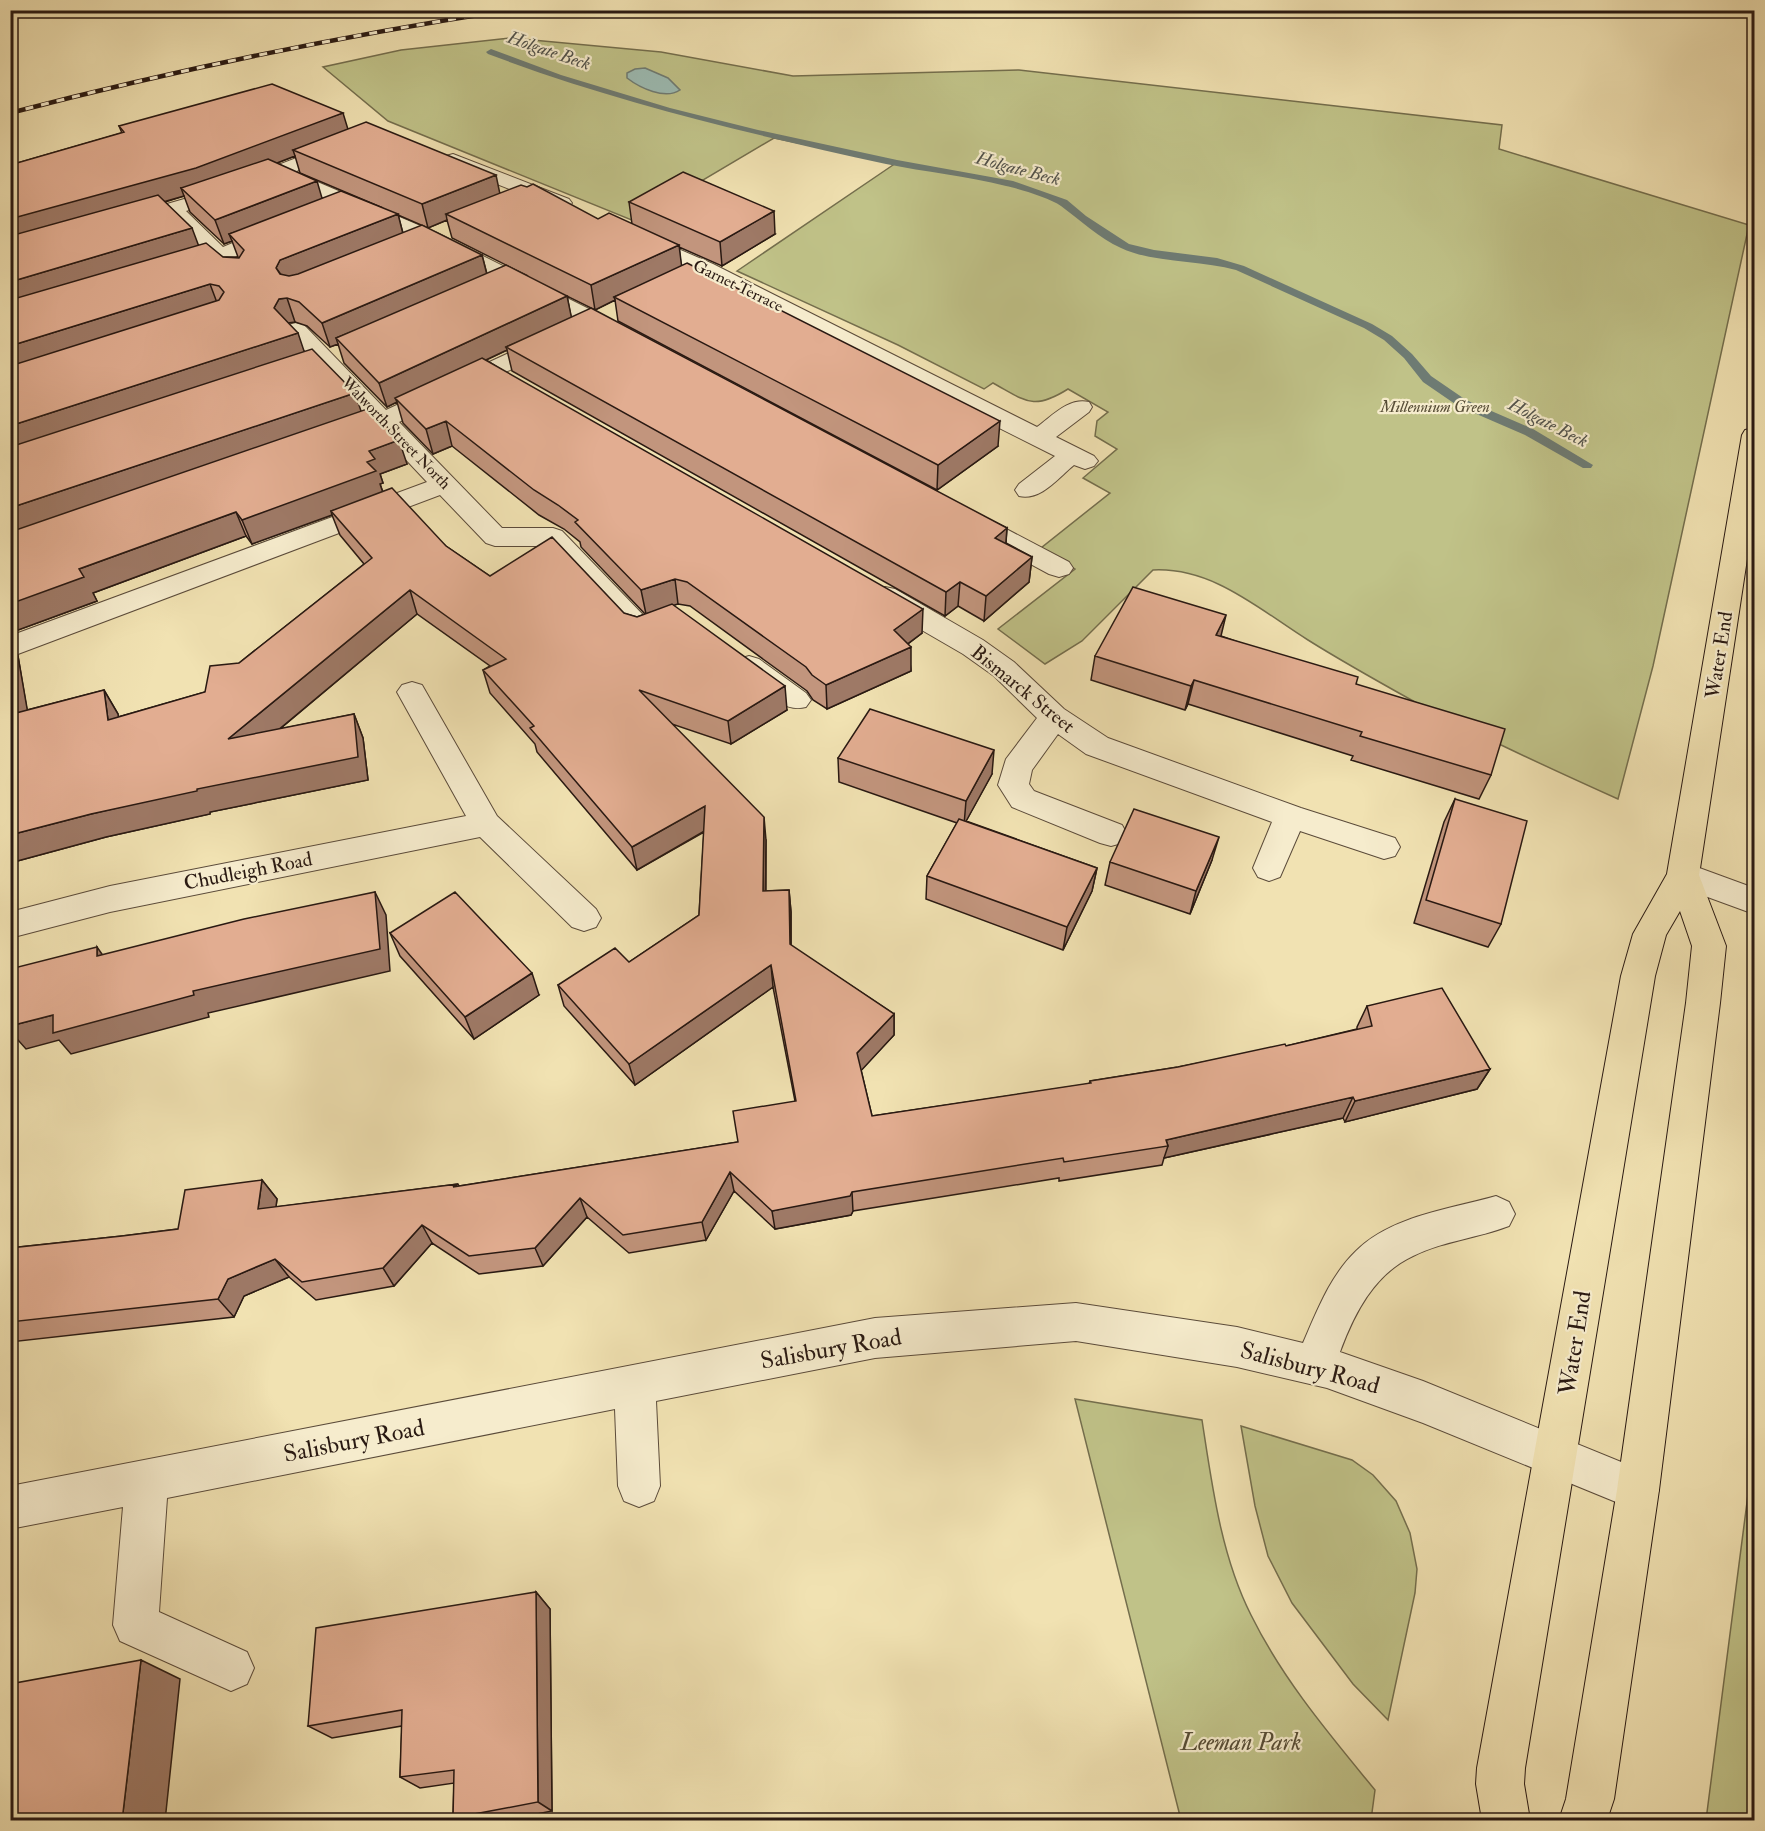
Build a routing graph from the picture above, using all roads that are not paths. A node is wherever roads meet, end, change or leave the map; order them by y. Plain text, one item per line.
1 (360, 140) edge
2 (433, 152) edge
3 (276, 172) junction
4 (539, 193) junction
5 (506, 207) edge
6 (172, 209) junction
7 (579, 211) edge
8 (297, 225) edge
9 (114, 226) edge
10 (451, 229) edge
11 (621, 230) edge
12 (429, 238) junction
13 (407, 247) edge
14 (221, 255) junction
15 (705, 269) junction
16 (239, 274) edge
17 (157, 275) edge
18 (511, 279) junction
19 (675, 283) edge
20 (489, 288) edge
21 (587, 325) junction
22 (296, 330) edge
23 (638, 343) edge
24 (490, 371) junction
25 (520, 389) edge
26 (1080, 407) dead end
27 (384, 420) junction
28 (1755, 435) edge
29 (1040, 437) junction
30 (316, 444) edge
31 (446, 484) junction
32 (1028, 490) dead end
33 (943, 506) edge
34 (1059, 568) dead end
35 (860, 582) edge
36 (688, 622) edge
37 (10, 647) edge
38 (733, 654) edge
39 (412, 692) dead end
40 (796, 700) dead end
41 (1054, 717) junction
42 (1290, 816) junction
43 (486, 824) junction
44 (1111, 834) dead end
45 (1384, 847) dead end
46 (1269, 868) dead end
47 (1683, 875) junction
48 (1755, 901) edge
49 (584, 918) dead end
50 (10, 925) edge
51 (1496, 1214) dead end
52 (1315, 1365) junction
53 (635, 1386) junction
54 (1557, 1455) junction
55 (147, 1481) junction
56 (639, 1486) dead end
57 (1638, 1490) junction
58 (10, 1508) edge
59 (231, 1668) dead end
60 (1506, 1821) edge
61 (1583, 1821) edge

1 - 3 street
2 - 4 street
3 - 6 street
3 - 12 street
4 - 5 street
4 - 7 street
6 - 9 street
6 - 14 street
8 - 14 street
10 - 12 street
11 - 15 street, Garnet Terrace
12 - 13 street
12 - 18 street
14 - 16 street
14 - 17 street
15 - 19 street
15 - 29 street, Garnet Terrace
18 - 20 street
18 - 21 street
21 - 23 street
21 - 24 street
22 - 27 street, Walworth Street North
24 - 25 street
24 - 27 street
26 - 29 street
27 - 30 street
27 - 31 street, Walworth Street North
28 - 47 main road, Water End
29 - 32 street, Garnet Terrace
31 - 36 street, Walworth Street North
31 - 37 street
33 - 34 street
35 - 41 street, Bismarck Street
38 - 40 street
39 - 43 street
41 - 42 street, Bismarck Street
41 - 44 street
42 - 45 street, Bismarck Street
42 - 46 street
43 - 49 street
43 - 50 street, Chudleigh Road
47 - 48 street
47 - 54 main road, Water End
47 - 57 main road, Water End
51 - 52 street
52 - 53 street, Salisbury Road
52 - 54 street, Salisbury Road
53 - 55 street, Salisbury Road
53 - 56 street
54 - 57 street, Salisbury Road
54 - 60 main road, Water End
55 - 58 street, Salisbury Road
55 - 59 street
57 - 61 main road, Water End

